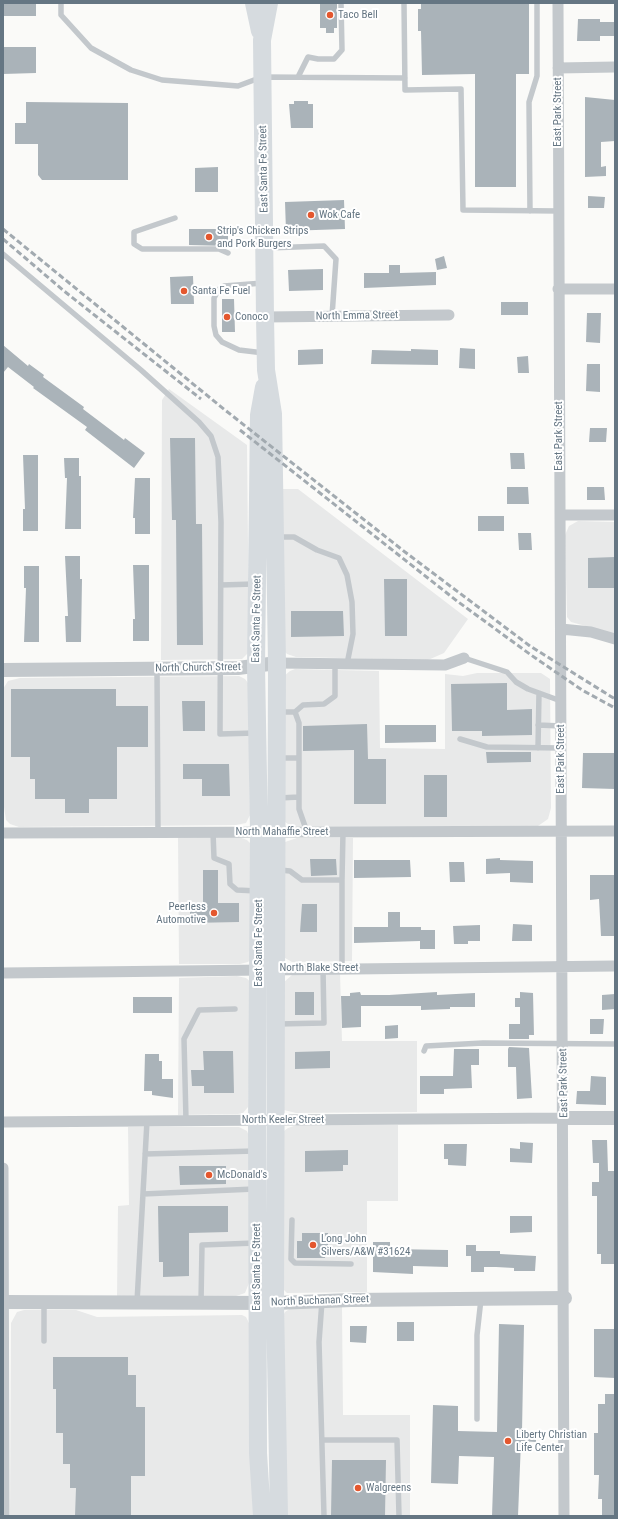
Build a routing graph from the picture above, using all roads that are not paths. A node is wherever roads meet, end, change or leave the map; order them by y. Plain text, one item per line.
1 (61, 3) edge
2 (254, 3) edge
3 (269, 3) edge
4 (341, 3) edge
5 (404, 3) edge
6 (537, 3) edge
7 (558, 3) edge
8 (262, 40) junction
9 (615, 67) edge
10 (558, 68) junction
11 (262, 77) junction
12 (298, 77) junction
13 (405, 78) junction
14 (530, 211) junction
15 (558, 211) junction
16 (175, 218) dead end
17 (264, 248) junction
18 (228, 253) dead end
19 (3, 254) edge
20 (265, 283) junction
21 (558, 289) junction
22 (615, 289) edge
23 (449, 314) dead end
24 (332, 316) junction
25 (265, 317) junction
26 (266, 362) junction
27 (560, 515) junction
28 (615, 515) edge
29 (275, 537) junction
30 (258, 584) junction
31 (221, 585) junction
32 (561, 629) junction
33 (615, 639) edge
34 (464, 658) joint
35 (276, 663) junction
36 (335, 664) junction
37 (347, 664) junction
38 (256, 666) junction
39 (220, 668) junction
40 (157, 669) junction
41 (3, 670) edge
42 (539, 693) junction
43 (561, 701) junction
44 (276, 712) junction
45 (295, 712) junction
46 (538, 725) junction
47 (561, 726) junction
48 (257, 733) junction
49 (460, 739) dead end
50 (538, 748) junction
51 (561, 748) junction
52 (276, 758) junction
53 (299, 758) junction
54 (299, 797) junction
55 (276, 798) junction
56 (561, 831) junction
57 (615, 831) edge
58 (213, 832) junction
59 (268, 832) junction
60 (307, 832) junction
61 (343, 832) junction
62 (3, 833) edge
63 (158, 833) junction
64 (276, 870) junction
65 (342, 880) junction
66 (259, 891) junction
67 (562, 966) junction
68 (615, 966) edge
69 (323, 968) junction
70 (342, 968) junction
71 (268, 969) junction
72 (3, 973) edge
73 (235, 1008) dead end
74 (276, 1024) junction
75 (563, 1043) junction
76 (615, 1044) edge
77 (424, 1051) dead end
78 (564, 1118) junction
79 (615, 1118) edge
80 (186, 1120) junction
81 (257, 1120) junction
82 (276, 1120) junction
83 (147, 1121) junction
84 (3, 1122) edge
85 (257, 1151) junction
86 (145, 1154) junction
87 (3, 1168) edge
88 (257, 1189) junction
89 (143, 1194) junction
90 (292, 1220) dead end
91 (257, 1244) junction
92 (351, 1264) dead end
93 (565, 1298) junction
94 (481, 1299) junction
95 (322, 1301) junction
96 (4, 1302) edge
97 (44, 1302) junction
98 (137, 1302) junction
99 (201, 1302) junction
100 (266, 1302) junction
101 (44, 1341) dead end
102 (477, 1419) dead end
103 (322, 1440) junction
104 (4, 1516) edge
105 (262, 1516) edge
106 (279, 1516) edge
107 (324, 1516) edge
108 (399, 1516) edge
109 (564, 1516) edge

1 - 11 lane
2 - 8 main road, East Santa Fe Street
3 - 8 main road, East Santa Fe Street
4 - 12 lane
5 - 13 lane
6 - 14 lane
7 - 10 street, East Park Street
8 - 11 main road, East Santa Fe Street
9 - 10 street
10 - 15 street, East Park Street
11 - 12 lane
11 - 17 main road, East Santa Fe Street
12 - 13 lane
13 - 14 lane
14 - 15 lane
15 - 21 street, East Park Street
16 - 18 lane
17 - 20 main road, East Santa Fe Street
17 - 24 lane
19 - 31 lane
20 - 25 main road, East Santa Fe Street
20 - 26 lane
21 - 22 street
21 - 27 street, East Park Street
23 - 24 street, North Emma Street
24 - 25 street, North Emma Street
25 - 26 main road, East Santa Fe Street
26 - 29 main road, East Santa Fe Street
26 - 30 main road, East Santa Fe Street
27 - 28 street
27 - 32 street, East Park Street
29 - 35 main road, East Santa Fe Street
29 - 37 lane
30 - 31 lane
30 - 38 main road, East Santa Fe Street
31 - 39 lane
32 - 33 street
32 - 43 street, East Park Street
34 - 37 street, North Church Street
34 - 42 lane
35 - 36 street, North Church Street
35 - 38 street, North Church Street
35 - 44 main road, East Santa Fe Street
36 - 37 street, North Church Street
36 - 45 lane
38 - 39 street, North Church Street
38 - 48 main road, East Santa Fe Street
39 - 40 street, North Church Street
39 - 48 lane
40 - 41 street, North Church Street
40 - 63 lane
42 - 43 lane
42 - 46 lane
43 - 47 street, East Park Street
44 - 45 lane
44 - 52 main road, East Santa Fe Street
45 - 53 lane
46 - 47 lane
46 - 50 lane
47 - 51 street, East Park Street
48 - 59 main road, East Santa Fe Street
49 - 50 lane
50 - 51 lane
51 - 56 street, East Park Street
52 - 53 lane
52 - 55 main road, East Santa Fe Street
53 - 54 lane
54 - 55 lane
54 - 60 lane
55 - 59 main road, East Santa Fe Street
56 - 57 street, North Mahaffie Street
56 - 61 street, North Mahaffie Street
56 - 67 street, East Park Street
58 - 59 street, North Mahaffie Street
58 - 63 street, North Mahaffie Street
58 - 66 lane
59 - 60 street, North Mahaffie Street
59 - 64 main road, East Santa Fe Street
59 - 66 main road, East Santa Fe Street
60 - 61 street, North Mahaffie Street
61 - 65 lane
62 - 63 street, North Mahaffie Street
64 - 65 lane
64 - 71 main road, East Santa Fe Street
65 - 70 lane
66 - 71 main road, East Santa Fe Street
67 - 68 street, North Blake Street
67 - 70 street, North Blake Street
67 - 75 street, East Park Street
69 - 70 street, North Blake Street
69 - 71 street, North Blake Street
69 - 74 lane
71 - 72 street, North Blake Street
71 - 74 main road, East Santa Fe Street
71 - 81 main road, East Santa Fe Street
73 - 80 lane
74 - 82 main road, East Santa Fe Street
75 - 76 lane
75 - 77 lane
75 - 78 street, East Park Street
78 - 79 street
78 - 82 street, North Keeler Street
78 - 93 street, East Park Street
80 - 81 street, North Keeler Street
80 - 83 street, North Keeler Street
81 - 82 street, North Keeler Street
81 - 85 main road, East Santa Fe Street
82 - 100 main road, East Santa Fe Street
83 - 84 street, North Keeler Street
83 - 86 lane
85 - 86 lane
85 - 88 main road, East Santa Fe Street
86 - 89 lane
87 - 96 street
88 - 89 lane
88 - 91 main road, East Santa Fe Street
89 - 98 lane
90 - 92 lane
91 - 99 lane
91 - 100 main road, East Santa Fe Street
93 - 94 street, North Buchanan Street
93 - 109 street, East Park Street
94 - 95 street, North Buchanan Street
94 - 102 lane
95 - 100 street, North Buchanan Street
95 - 103 lane
96 - 97 street, North Buchanan Street
96 - 104 street
97 - 98 street, North Buchanan Street
97 - 101 lane
98 - 99 street, North Buchanan Street
99 - 100 street, North Buchanan Street
100 - 105 main road, East Santa Fe Street
100 - 106 main road, East Santa Fe Street
103 - 107 lane
103 - 108 lane

